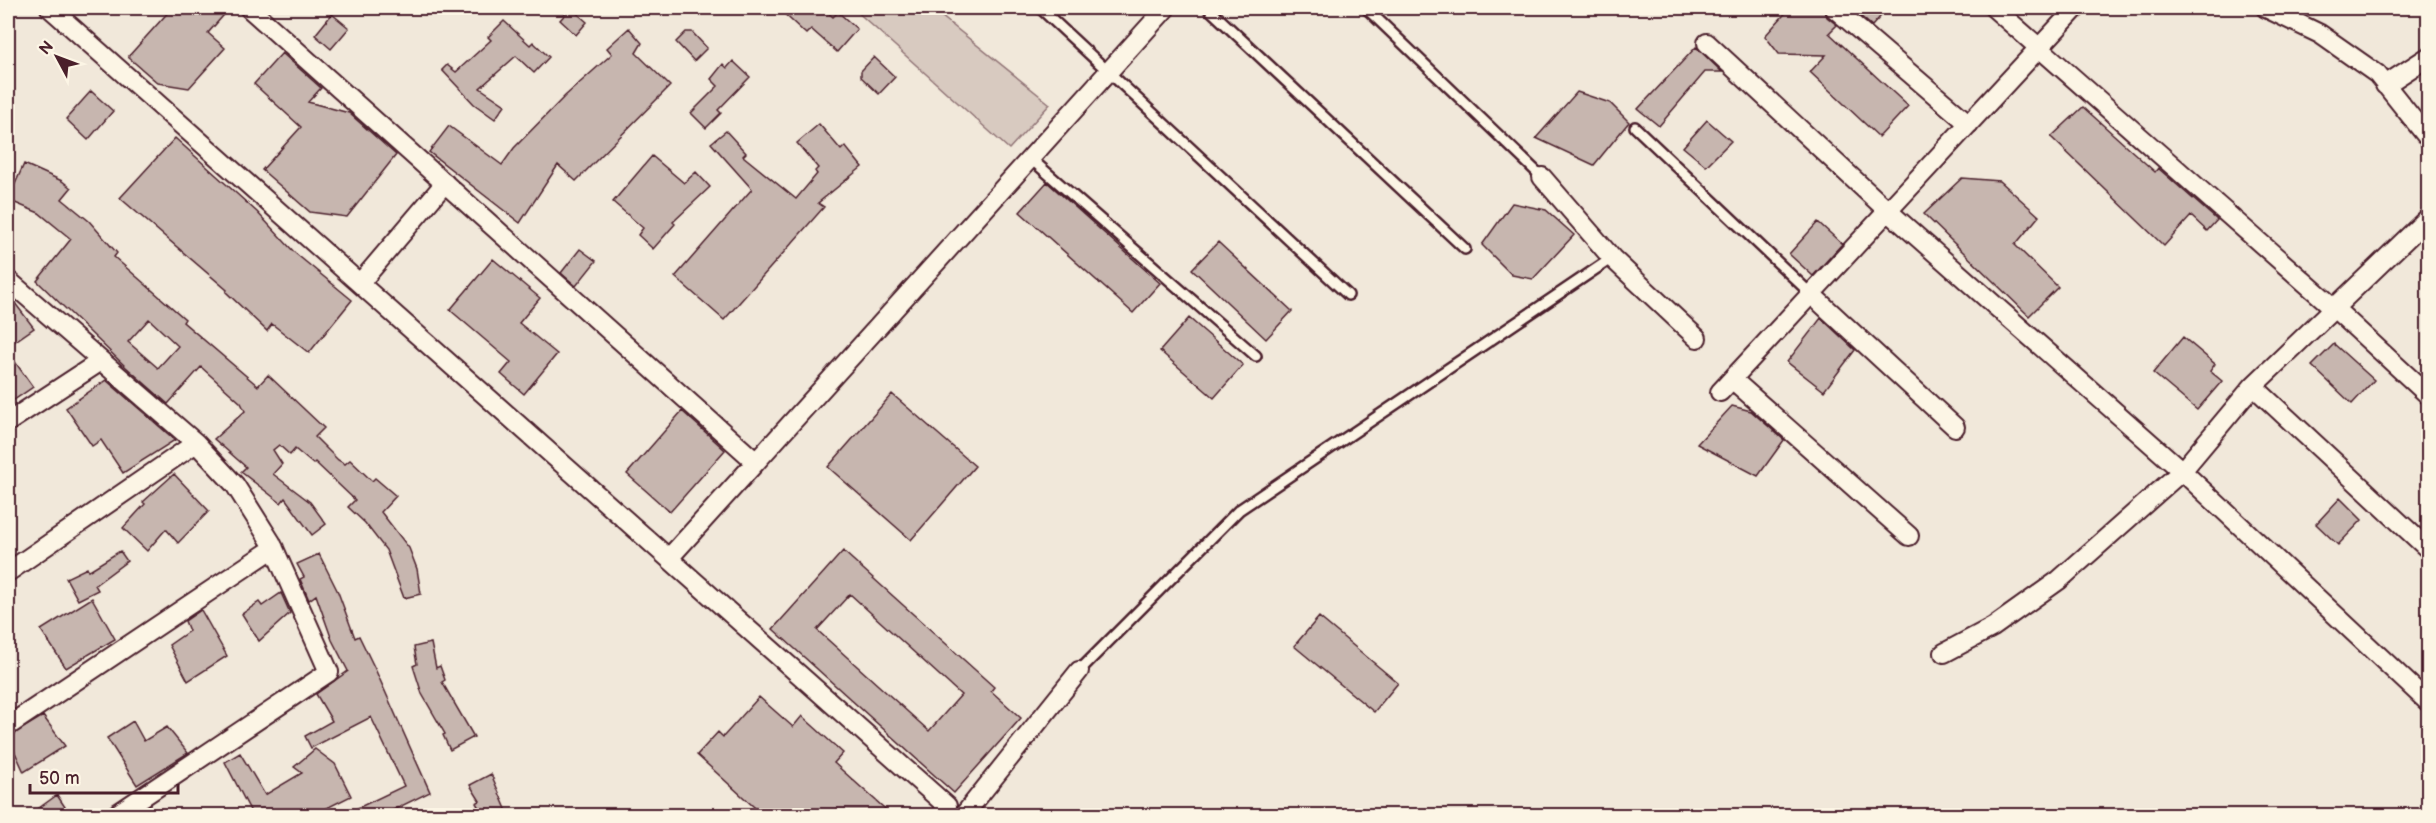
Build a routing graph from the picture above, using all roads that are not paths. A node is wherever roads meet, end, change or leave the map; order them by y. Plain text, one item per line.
1 (50, 8) edge
2 (249, 8) edge
3 (1040, 8) edge
4 (1166, 8) edge
5 (1208, 8) edge
6 (1366, 8) edge
7 (1994, 8) edge
8 (2076, 8) edge
9 (2266, 8) edge
10 (1835, 9) edge
11 (1707, 43) dead end
12 (2039, 47) junction
13 (2428, 57) edge
14 (1108, 72) junction
15 (2385, 85) junction
16 (1969, 124) junction
17 (1635, 128) dead end
18 (2428, 138) edge
19 (1030, 158) junction
20 (1542, 177) joint
21 (445, 183) junction
22 (1888, 211) junction
23 (2428, 218) edge
24 (1465, 249) dead end
25 (1612, 258) junction
26 (8, 280) edge
27 (360, 283) junction
28 (1811, 294) junction
29 (1348, 296) dead end
30 (2334, 308) junction
31 (1697, 338) dead end
32 (1256, 356) dead end
33 (101, 361) junction
34 (2253, 386) junction
35 (2428, 395) edge
36 (8, 422) edge
37 (1955, 427) dead end
38 (196, 442) junction
39 (756, 462) junction
40 (2182, 471) junction
41 (1909, 536) dead end
42 (274, 548) junction
43 (2428, 549) edge
44 (669, 558) junction
45 (8, 572) edge
46 (1944, 653) dead end
47 (1079, 671) joint
48 (2428, 702) edge
49 (8, 726) edge
50 (947, 806) dead end
51 (114, 816) edge
52 (963, 816) edge

1 - 27 street
2 - 21 street
3 - 14 lane
4 - 14 street
5 - 24 lane
6 - 20 lane
7 - 12 street
8 - 12 street
9 - 15 street
10 - 16 street
11 - 22 street
12 - 16 street
12 - 30 street
13 - 15 street
14 - 19 street
14 - 29 lane
15 - 18 street
16 - 22 street
17 - 28 lane
19 - 32 lane
19 - 39 street
20 - 25 street
21 - 27 street
21 - 39 street
22 - 28 street
22 - 40 street
23 - 30 street
25 - 31 street
25 - 47 lane
26 - 33 street
27 - 44 street
28 - 37 street
28 - 41 street
30 - 34 street
30 - 35 street
33 - 36 street
33 - 38 street
34 - 40 street
34 - 43 street
38 - 42 street
38 - 45 street
39 - 44 street
40 - 46 street
40 - 48 street
42 - 49 street
42 - 51 street
44 - 50 street
47 - 52 street

